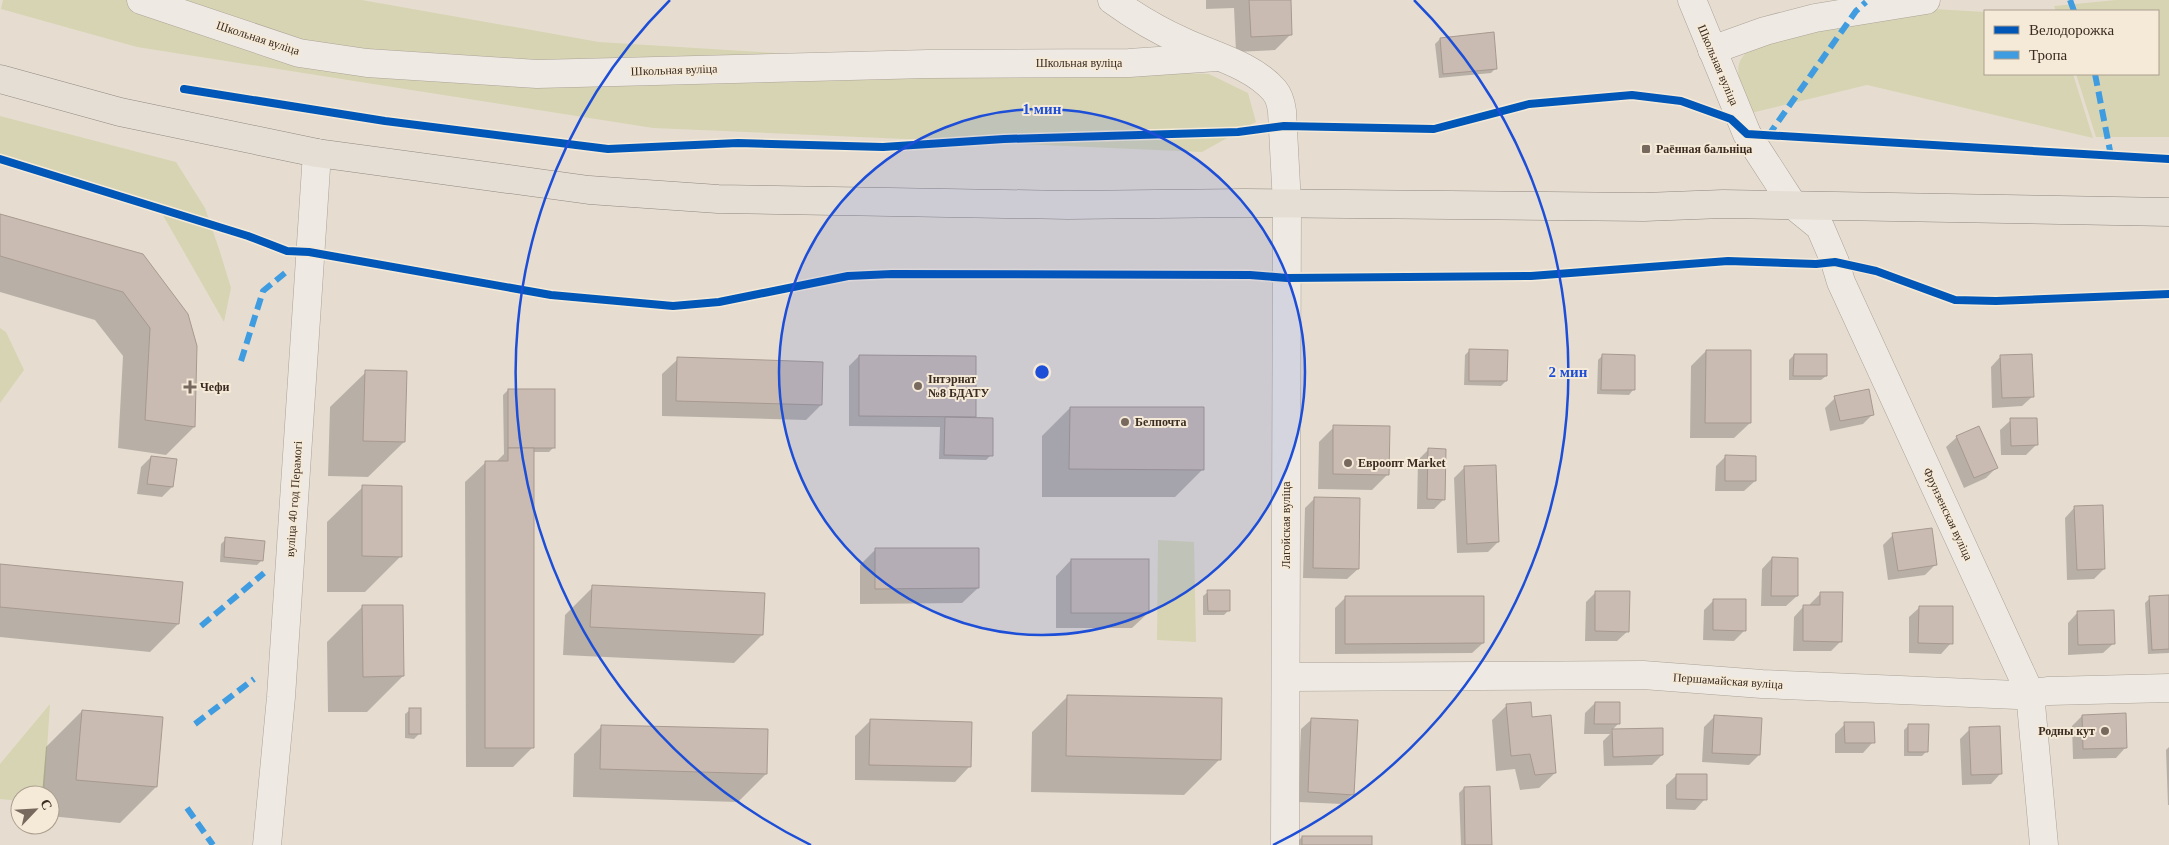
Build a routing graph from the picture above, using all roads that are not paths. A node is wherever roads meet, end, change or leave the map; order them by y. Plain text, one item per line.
1 (141, 0) edge
2 (1112, 0) edge
3 (1692, 0) edge
4 (1926, 0) edge
5 (1712, 50) junction
6 (1217, 57) junction
7 (0, 80) edge
8 (317, 153) junction
9 (1287, 204) junction
10 (1793, 205) junction
11 (2169, 212) edge
12 (1286, 677) junction
13 (2169, 688) edge
14 (2030, 693) junction
15 (267, 845) edge
16 (1285, 845) edge
17 (2044, 845) edge

1 - 6 street, Школьная вуліца
2 - 6 street, Школьная вуліца
3 - 5 street, Школьная вуліца
4 - 5 street
5 - 10 street, Школьная вуліца
6 - 9 street, Школьная вуліца
7 - 8 main road
8 - 9 main road
8 - 15 street, вуліца 40 год Перамогі
9 - 10 main road
9 - 12 street, Лагойская вуліца
10 - 11 main road
10 - 14 street, Фрунзенская вуліца
12 - 14 street, Першамайская вуліца
12 - 16 street, Лагойская вуліца
13 - 14 street, Першамайская вуліца
14 - 17 street, Фрунзенская вуліца

